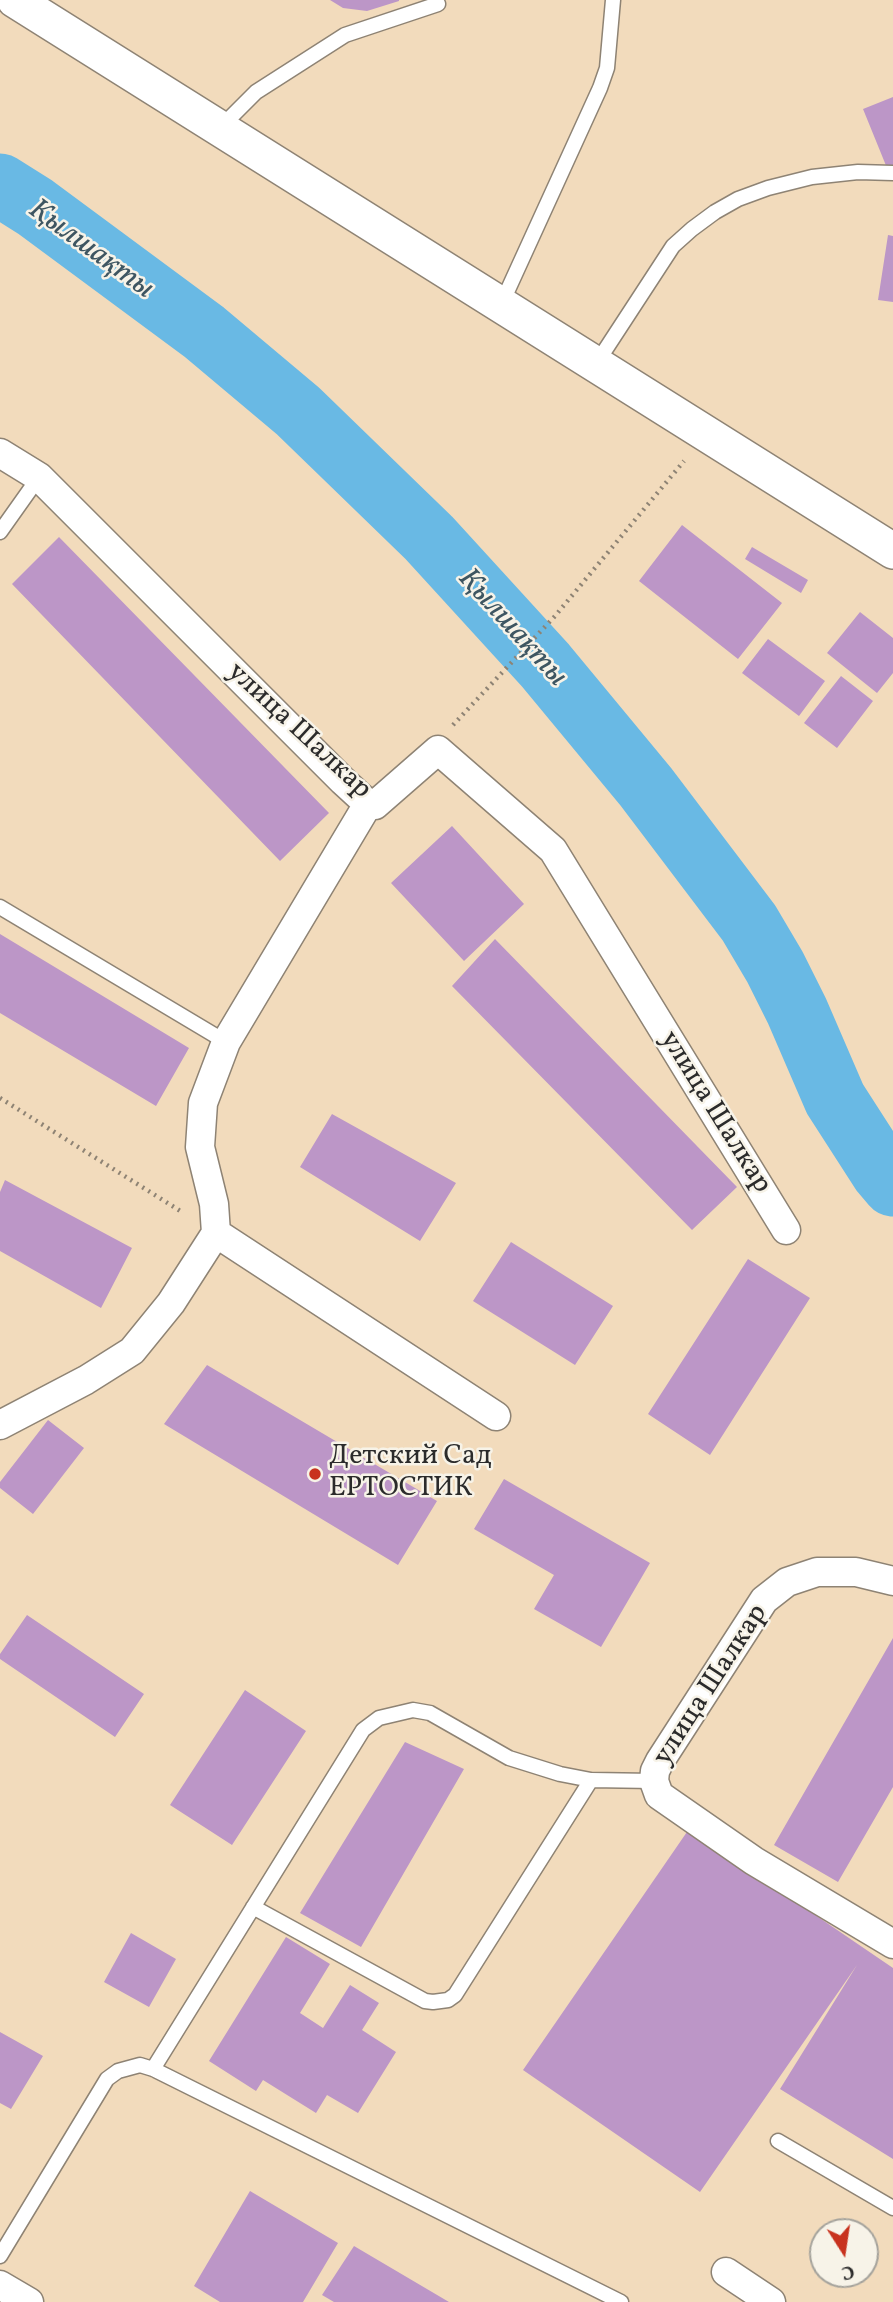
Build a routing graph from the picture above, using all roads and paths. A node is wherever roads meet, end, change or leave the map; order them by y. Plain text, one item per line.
1 (15, 0) edge
2 (613, 0) edge
3 (438, 5) dead end
4 (219, 129) junction
5 (893, 173) edge
6 (501, 306) junction
7 (596, 365) junction
8 (706, 434) junction
9 (0, 453) edge
10 (39, 477) junction
11 (0, 532) edge
12 (893, 551) edge
13 (453, 724) dead end
14 (368, 804) junction
15 (0, 907) edge
16 (226, 1042) junction
17 (0, 1098) edge
18 (786, 1230) dead end
19 (216, 1233) junction
20 (496, 1416) dead end
21 (0, 1425) edge
22 (893, 1581) edge
23 (592, 1780) junction
24 (654, 1781) junction
25 (253, 1907) junction
26 (893, 1944) edge
27 (153, 2069) junction
28 (778, 2141) dead end
29 (893, 2208) edge
30 (0, 2256) edge
31 (726, 2272) dead end
32 (0, 2285) edge
33 (29, 2302) edge
34 (621, 2302) edge
35 (771, 2302) edge

1 - 4 street
2 - 6 lane
3 - 4 lane
4 - 6 street
5 - 7 lane
6 - 7 street
7 - 8 street
8 - 12 street
8 - 13 path
9 - 10 street, улица Шалкар
10 - 11 lane
10 - 14 street, улица Шалкар
14 - 16 street
14 - 18 street, улица Шалкар
15 - 16 lane
16 - 19 street
17 - 19 path
19 - 20 street
19 - 21 street
22 - 24 street, улица Шалкар
23 - 24 lane
23 - 25 lane
23 - 25 lane
24 - 26 street
25 - 27 lane
27 - 30 lane
27 - 34 lane
28 - 29 lane
31 - 35 street
32 - 33 street

